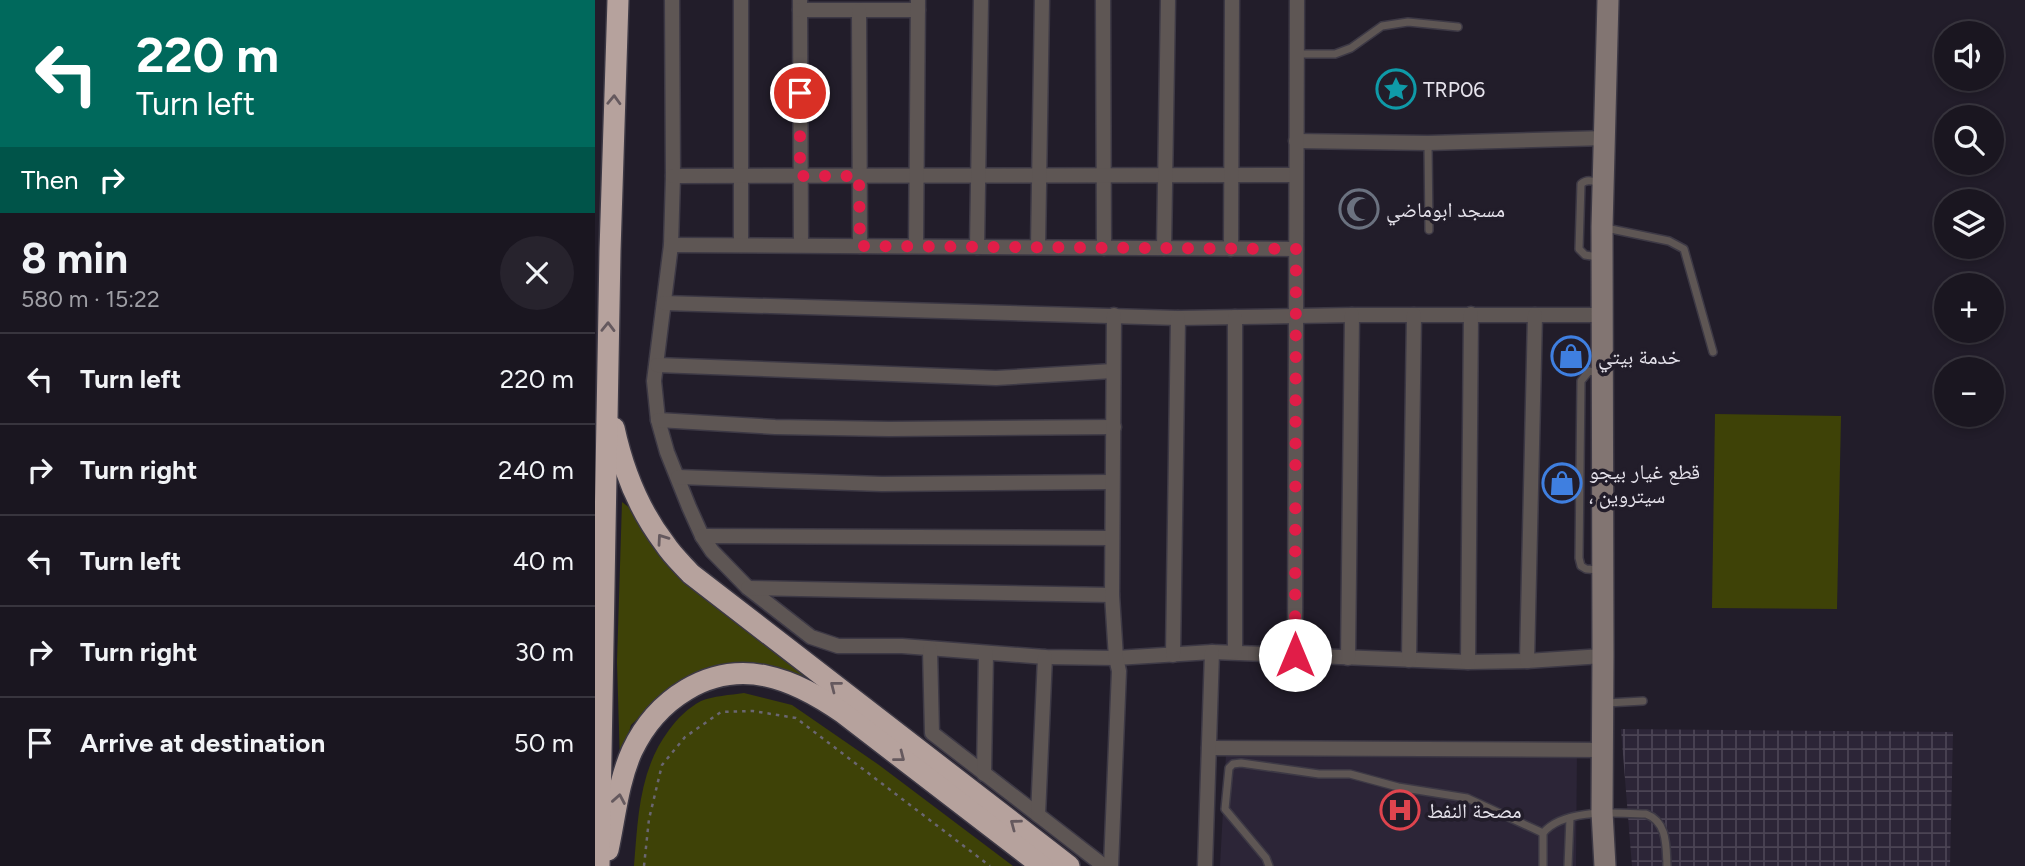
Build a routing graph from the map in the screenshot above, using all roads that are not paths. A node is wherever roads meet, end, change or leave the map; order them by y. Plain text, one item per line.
1 (618, 0) edge
2 (672, 0) edge
3 (741, 0) edge
4 (981, 0) edge
5 (1042, 0) edge
6 (1103, 0) edge
7 (1168, 0) edge
8 (1233, 0) edge
9 (1297, 0) edge
10 (1608, 0) edge
11 (800, 5) edge
12 (918, 5) edge
13 (859, 10) junction
14 (1458, 27) dead end
15 (1297, 54) junction
16 (1606, 138) junction
17 (1296, 141) junction
18 (1428, 143) junction
19 (917, 175) junction
20 (979, 175) junction
21 (1039, 175) junction
22 (1104, 175) junction
23 (1165, 175) junction
24 (1231, 175) junction
25 (1296, 175) junction
26 (673, 176) junction
27 (741, 176) junction
28 (800, 176) junction
29 (859, 176) junction
30 (1604, 184) junction
31 (1602, 227) junction
32 (1430, 230) dead end
33 (671, 245) junction
34 (741, 245) junction
35 (800, 246) junction
36 (860, 246) junction
37 (916, 246) junction
38 (977, 247) junction
39 (1038, 247) junction
40 (1104, 248) junction
41 (1164, 248) junction
42 (1231, 249) junction
43 (1296, 249) junction
44 (1602, 257) junction
45 (664, 303) junction
46 (1471, 314) junction
47 (1114, 315) junction
48 (1352, 315) junction
49 (1414, 315) junction
50 (1535, 315) junction
51 (1602, 315) junction
52 (1295, 316) junction
53 (1235, 317) junction
54 (1178, 318) junction
55 (1713, 352) dead end
56 (657, 365) junction
57 (1113, 372) junction
58 (1603, 374) junction
59 (607, 396) junction
60 (658, 420) junction
61 (1114, 427) junction
62 (1580, 476) junction
63 (678, 477) junction
64 (1603, 477) junction
65 (1112, 482) junction
66 (702, 536) junction
67 (1112, 538) junction
68 (1603, 570) junction
69 (748, 588) junction
70 (1112, 595) junction
71 (930, 649) junction
72 (1212, 652) junction
73 (1235, 652) junction
74 (986, 653) junction
75 (1173, 655) junction
76 (1295, 655) junction
77 (1604, 656) junction
78 (1045, 657) junction
79 (1116, 658) junction
80 (1348, 658) junction
81 (1409, 660) junction
82 (1527, 661) junction
83 (1468, 662) junction
84 (1643, 701) dead end
85 (1603, 703) junction
86 (1209, 748) junction
87 (1602, 750) junction
88 (984, 774) junction
89 (1602, 812) junction
90 (1038, 815) junction
91 (1570, 818) junction
92 (1543, 833) junction
93 (601, 866) edge
94 (1042, 866) edge
95 (1069, 866) edge
96 (1104, 866) edge
97 (1111, 866) edge
98 (1206, 866) edge
99 (1269, 866) edge
100 (1543, 866) edge
101 (1569, 866) edge
102 (1605, 866) edge
103 (1667, 866) edge

59 -> 1 highway
2 - 26 street
3 - 27 street
4 - 20 street
5 - 21 street
6 - 22 street
7 - 23 street
8 - 24 street
9 - 15 street
10 - 16 street
11 - 13 street
11 - 28 street
12 - 13 street
12 - 19 street
13 - 29 street
14 - 15 lane
15 - 17 street
16 - 18 street
16 - 30 street
17 - 18 street
17 - 25 street
18 - 32 lane
19 - 20 street
19 - 29 street
19 - 37 street
20 - 21 street
20 - 38 street
21 - 22 street
21 - 39 street
22 - 23 street
22 - 40 street
23 - 24 street
23 - 41 street
24 - 25 street
24 - 42 street
25 - 43 street
26 - 27 street
26 - 33 street
27 - 28 street
27 - 34 street
28 - 29 street
28 - 35 street
29 - 36 street
30 - 31 street
30 - 44 lane
31 - 44 street
31 - 55 lane
33 - 34 street
33 - 45 street
34 - 35 street
35 - 36 street
36 - 37 street
37 - 38 street
38 - 39 street
39 - 40 street
40 - 41 street
41 - 42 street
42 - 43 street
43 - 52 street
44 - 51 street
45 - 47 street
45 - 56 street
46 - 49 street
46 - 50 street
46 - 83 street
47 - 54 street
47 - 57 street
48 - 49 street
48 - 52 street
48 - 80 street
49 - 81 street
50 - 51 street
50 - 82 street
51 - 58 street
52 - 53 street
52 - 76 street
53 - 54 street
53 - 73 street
54 - 75 street
56 - 57 street
56 - 60 street
57 - 61 street
58 - 62 lane
58 - 64 street
59 - 93 highway
95 -> 59 highway
60 - 61 street
60 - 63 street
61 - 65 street
62 - 64 lane
62 - 68 lane
63 - 65 street
63 - 66 street
64 - 68 street
65 - 67 street
66 - 67 street
66 - 69 street
67 - 70 street
68 - 77 street
69 - 70 street
69 - 71 street
70 - 79 street
71 - 74 street
71 - 88 street
72 - 73 street
72 - 75 street
72 - 86 street
73 - 76 street
74 - 78 street
74 - 88 street
75 - 79 street
76 - 80 street
77 - 82 street
77 - 85 street
78 - 79 street
78 - 90 street
79 - 97 street
80 - 81 street
81 - 83 street
82 - 83 street
84 - 85 lane
85 - 87 street
86 - 87 street
86 - 98 street
87 - 89 street
88 - 90 street
89 - 91 lane
89 - 102 street
89 - 103 lane
90 - 96 street
91 - 92 lane
91 - 101 lane
92 - 99 lane
92 - 100 lane
93 -> 94 highway

